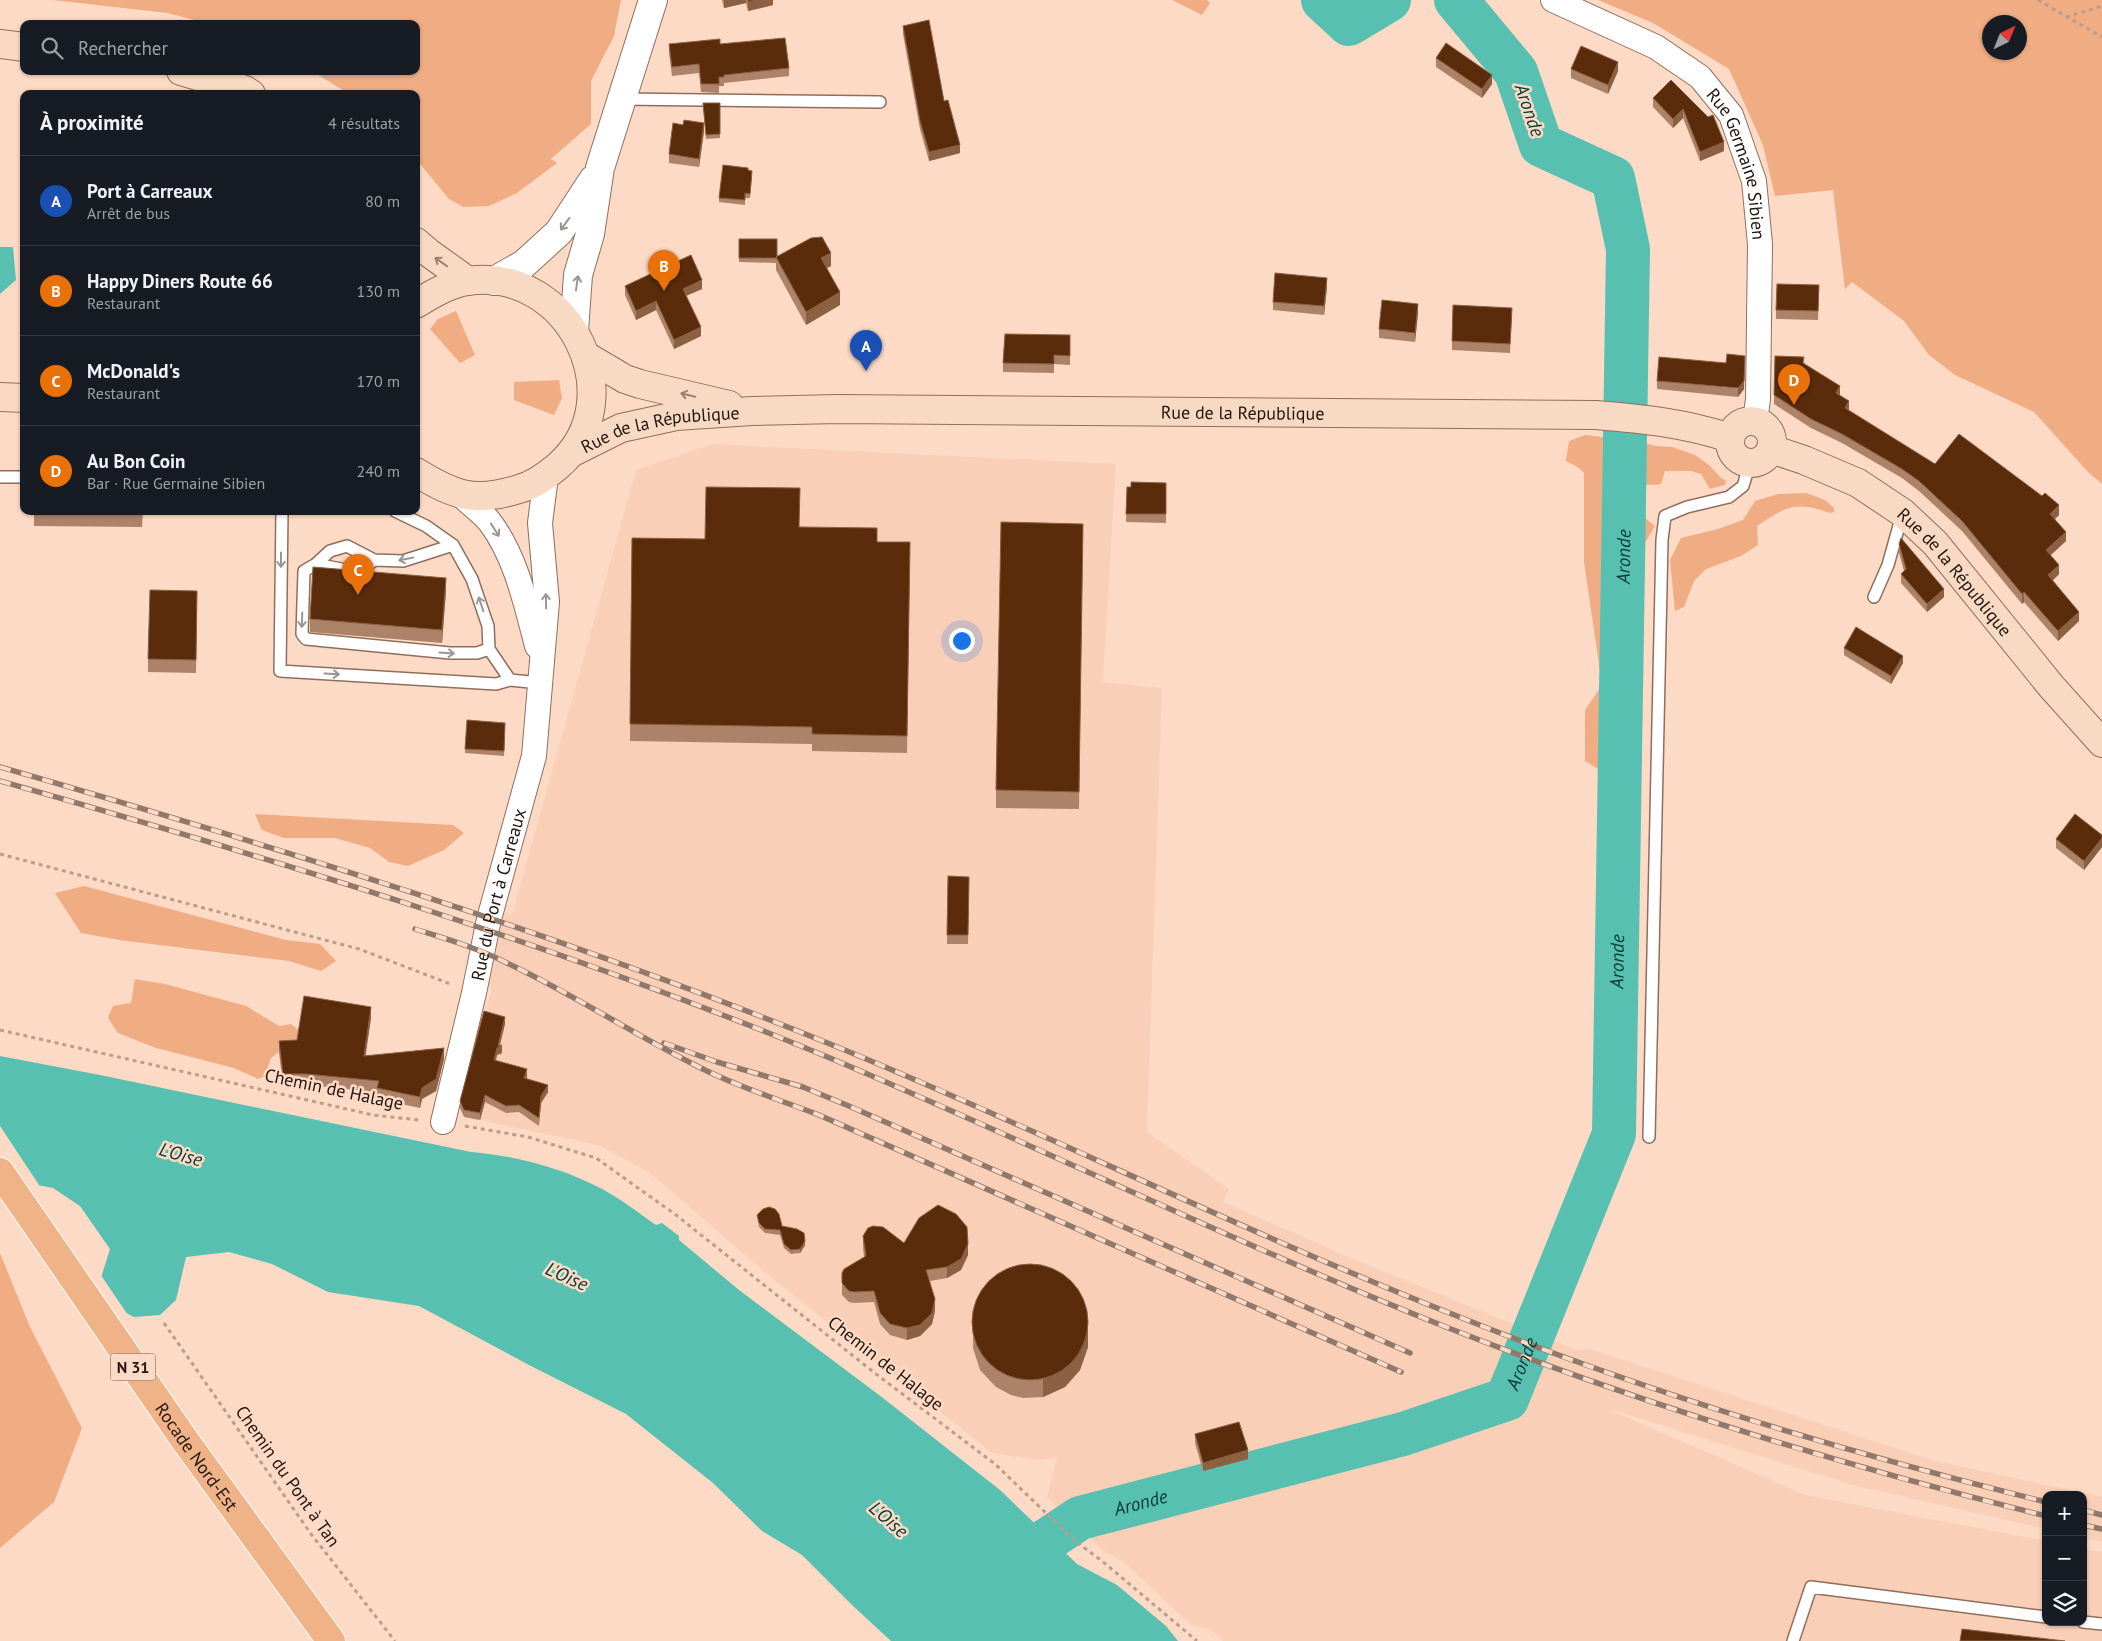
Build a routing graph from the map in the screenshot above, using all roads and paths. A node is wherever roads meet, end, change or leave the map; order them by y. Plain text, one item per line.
1 (653, 0) edge
2 (1554, 0) edge
3 (2038, 0) edge
4 (2102, 6) edge
5 (2065, 17) junction
6 (2102, 37) edge
7 (0, 44) edge
8 (20, 46) edge
9 (194, 75) edge
10 (245, 90) edge
11 (621, 100) junction
12 (880, 102) dead end
13 (600, 168) junction
14 (420, 245) edge
15 (481, 281) junction
16 (420, 301) edge
17 (574, 331) junction
18 (586, 356) junction
19 (0, 397) edge
20 (20, 398) edge
21 (752, 410) junction
22 (1755, 422) junction
23 (1730, 438) junction
24 (571, 453) junction
25 (1761, 456) junction
26 (420, 475) edge
27 (546, 476) junction
28 (0, 477) edge
29 (20, 477) edge
30 (461, 495) junction
31 (1902, 513) junction
32 (282, 515) edge
33 (403, 515) edge
34 (453, 545) junction
35 (374, 560) junction
36 (316, 564) junction
37 (1874, 597) dead end
38 (489, 649) junction
39 (541, 675) junction
40 (510, 680) junction
41 (2102, 743) edge
42 (0, 854) edge
43 (474, 993) junction
44 (0, 1030) edge
45 (443, 1122) junction
46 (1649, 1137) dead end
47 (0, 1172) edge
48 (164, 1323) dead end
49 (2042, 1616) edge
50 (2087, 1622) edge
51 (2102, 1624) edge
52 (330, 1641) edge
53 (395, 1641) edge
54 (1197, 1641) edge
55 (1793, 1641) edge

1 - 11 street
2 - 22 street, Rue Germaine Sibien
3 - 5 path
4 - 5 path
5 - 6 path
7 - 8 main road
9 - 10 main road
11 - 12 lane
11 - 13 street
13 -> 15 street
17 -> 13 street
15 -> 14 main road
15 - 16 main road
15 - 17 main road
17 - 18 main road
21 -> 18 main road, Rue de la République
18 - 24 main road
19 - 20 main road
21 - 23 main road, Rue de la République
21 - 24 main road, Rue de la République
22 - 23 main road
22 - 25 main road
23 - 25 main road
24 - 27 main road
25 - 31 main road, Rue de la République
25 - 46 lane
26 - 30 main road
27 - 30 main road
39 -> 27 street, Rue du Port à Carreaux
28 - 29 lane
30 -> 39 street, Rue du Port à Carreaux
31 - 37 lane
31 - 41 main road, Rue de la République
32 -> 40 lane
33 - 34 lane
34 -> 35 lane
38 -> 34 lane
35 - 36 lane
35 - 36 lane
36 -> 38 lane
38 - 40 lane
39 - 40 lane
39 - 43 street, Rue du Port à Carreaux
42 - 43 path
43 - 45 street, Rue du Port à Carreaux
44 - 45 path, Chemin de Halage
45 - 54 path, Chemin de Halage
47 - 52 main road, Rocade Nord-Est / N 31
48 - 53 path, Chemin du Pont à Tan
49 - 55 lane
50 - 51 lane

